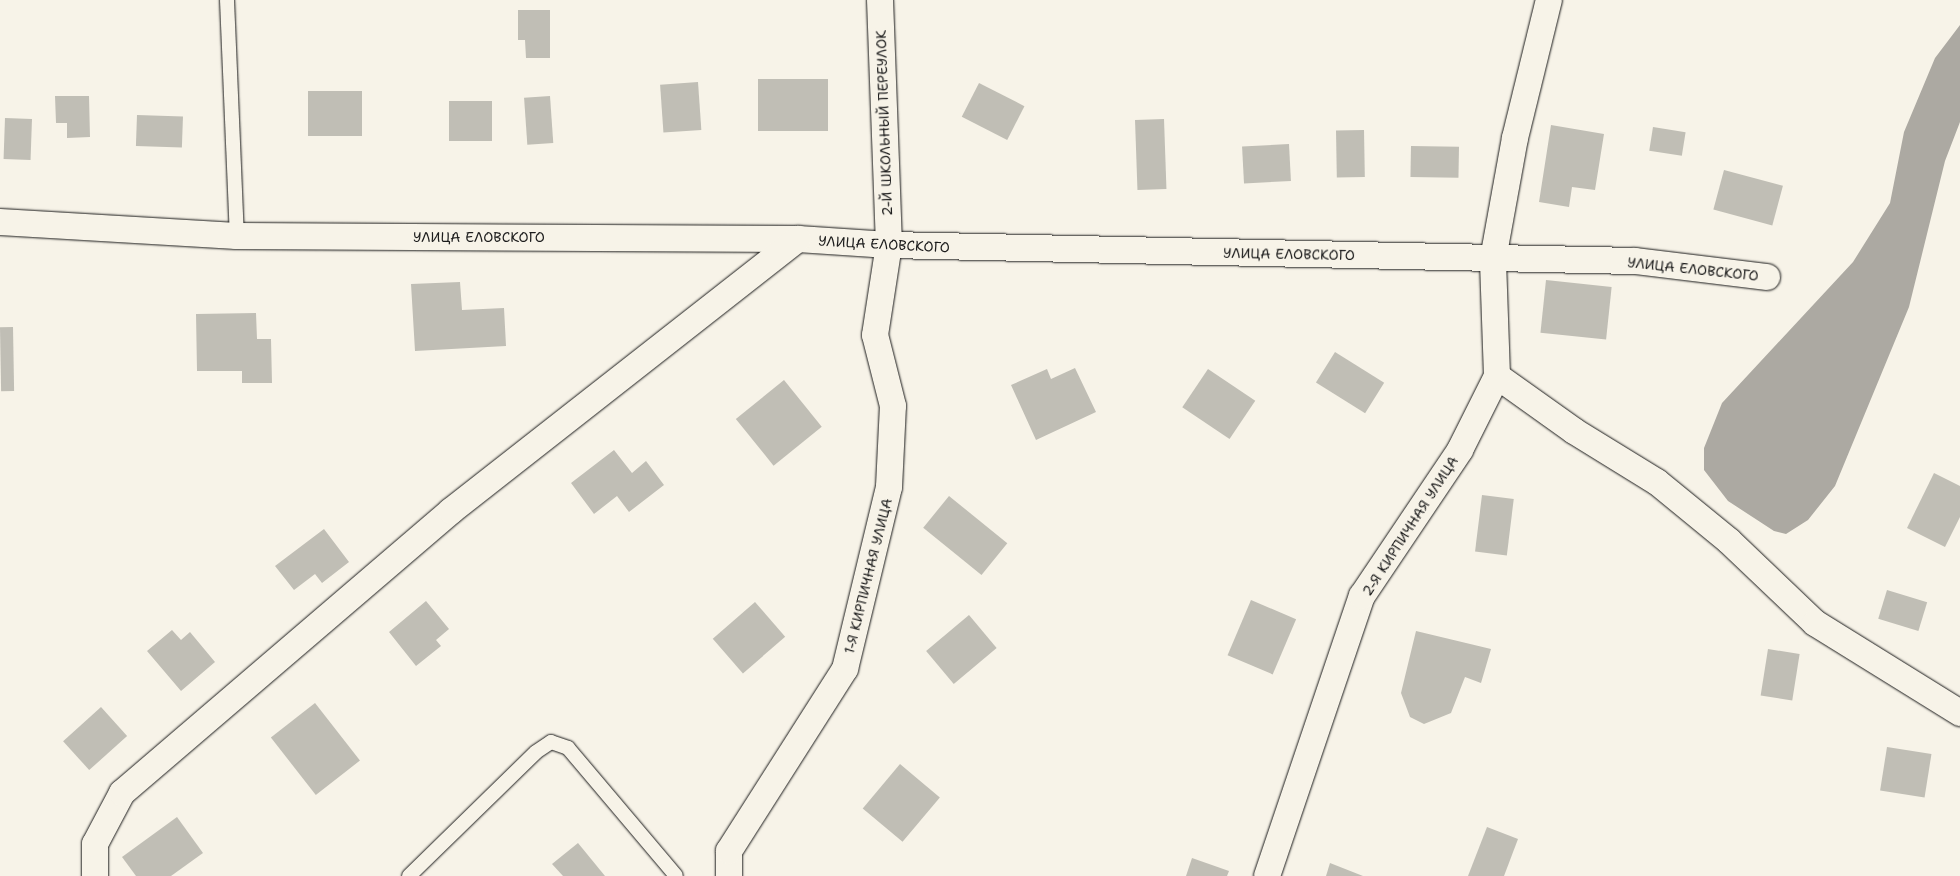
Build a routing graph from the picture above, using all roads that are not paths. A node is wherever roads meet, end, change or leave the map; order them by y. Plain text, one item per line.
1 (228, 0) edge
2 (880, 0) edge
3 (1549, 0) edge
4 (0, 222) edge
5 (238, 236) junction
6 (798, 239) junction
7 (889, 245) junction
8 (1493, 259) junction
9 (1767, 277) dead end
10 (1497, 376) junction
11 (1960, 713) edge
12 (95, 876) edge
13 (410, 876) edge
14 (676, 876) edge
15 (729, 876) edge
16 (1267, 876) edge

1 - 5 lane
2 - 7 street, 2-Й ШКОЛЬНЫЙ ПЕРЕУЛОК
3 - 8 street, 2-Я КИРПИЧНАЯ УЛИЦА
4 - 5 street, УЛИЦА ЕЛОВСКОГО
5 - 6 street, УЛИЦА ЕЛОВСКОГО
6 - 7 street, УЛИЦА ЕЛОВСКОГО
6 - 12 street
7 - 8 street, УЛИЦА ЕЛОВСКОГО
7 - 15 street, 1-Я КИРПИЧНАЯ УЛИЦА
8 - 9 street, УЛИЦА ЕЛОВСКОГО
8 - 10 street, 2-Я КИРПИЧНАЯ УЛИЦА
10 - 11 street
10 - 16 street, 2-Я КИРПИЧНАЯ УЛИЦА
13 - 14 lane

